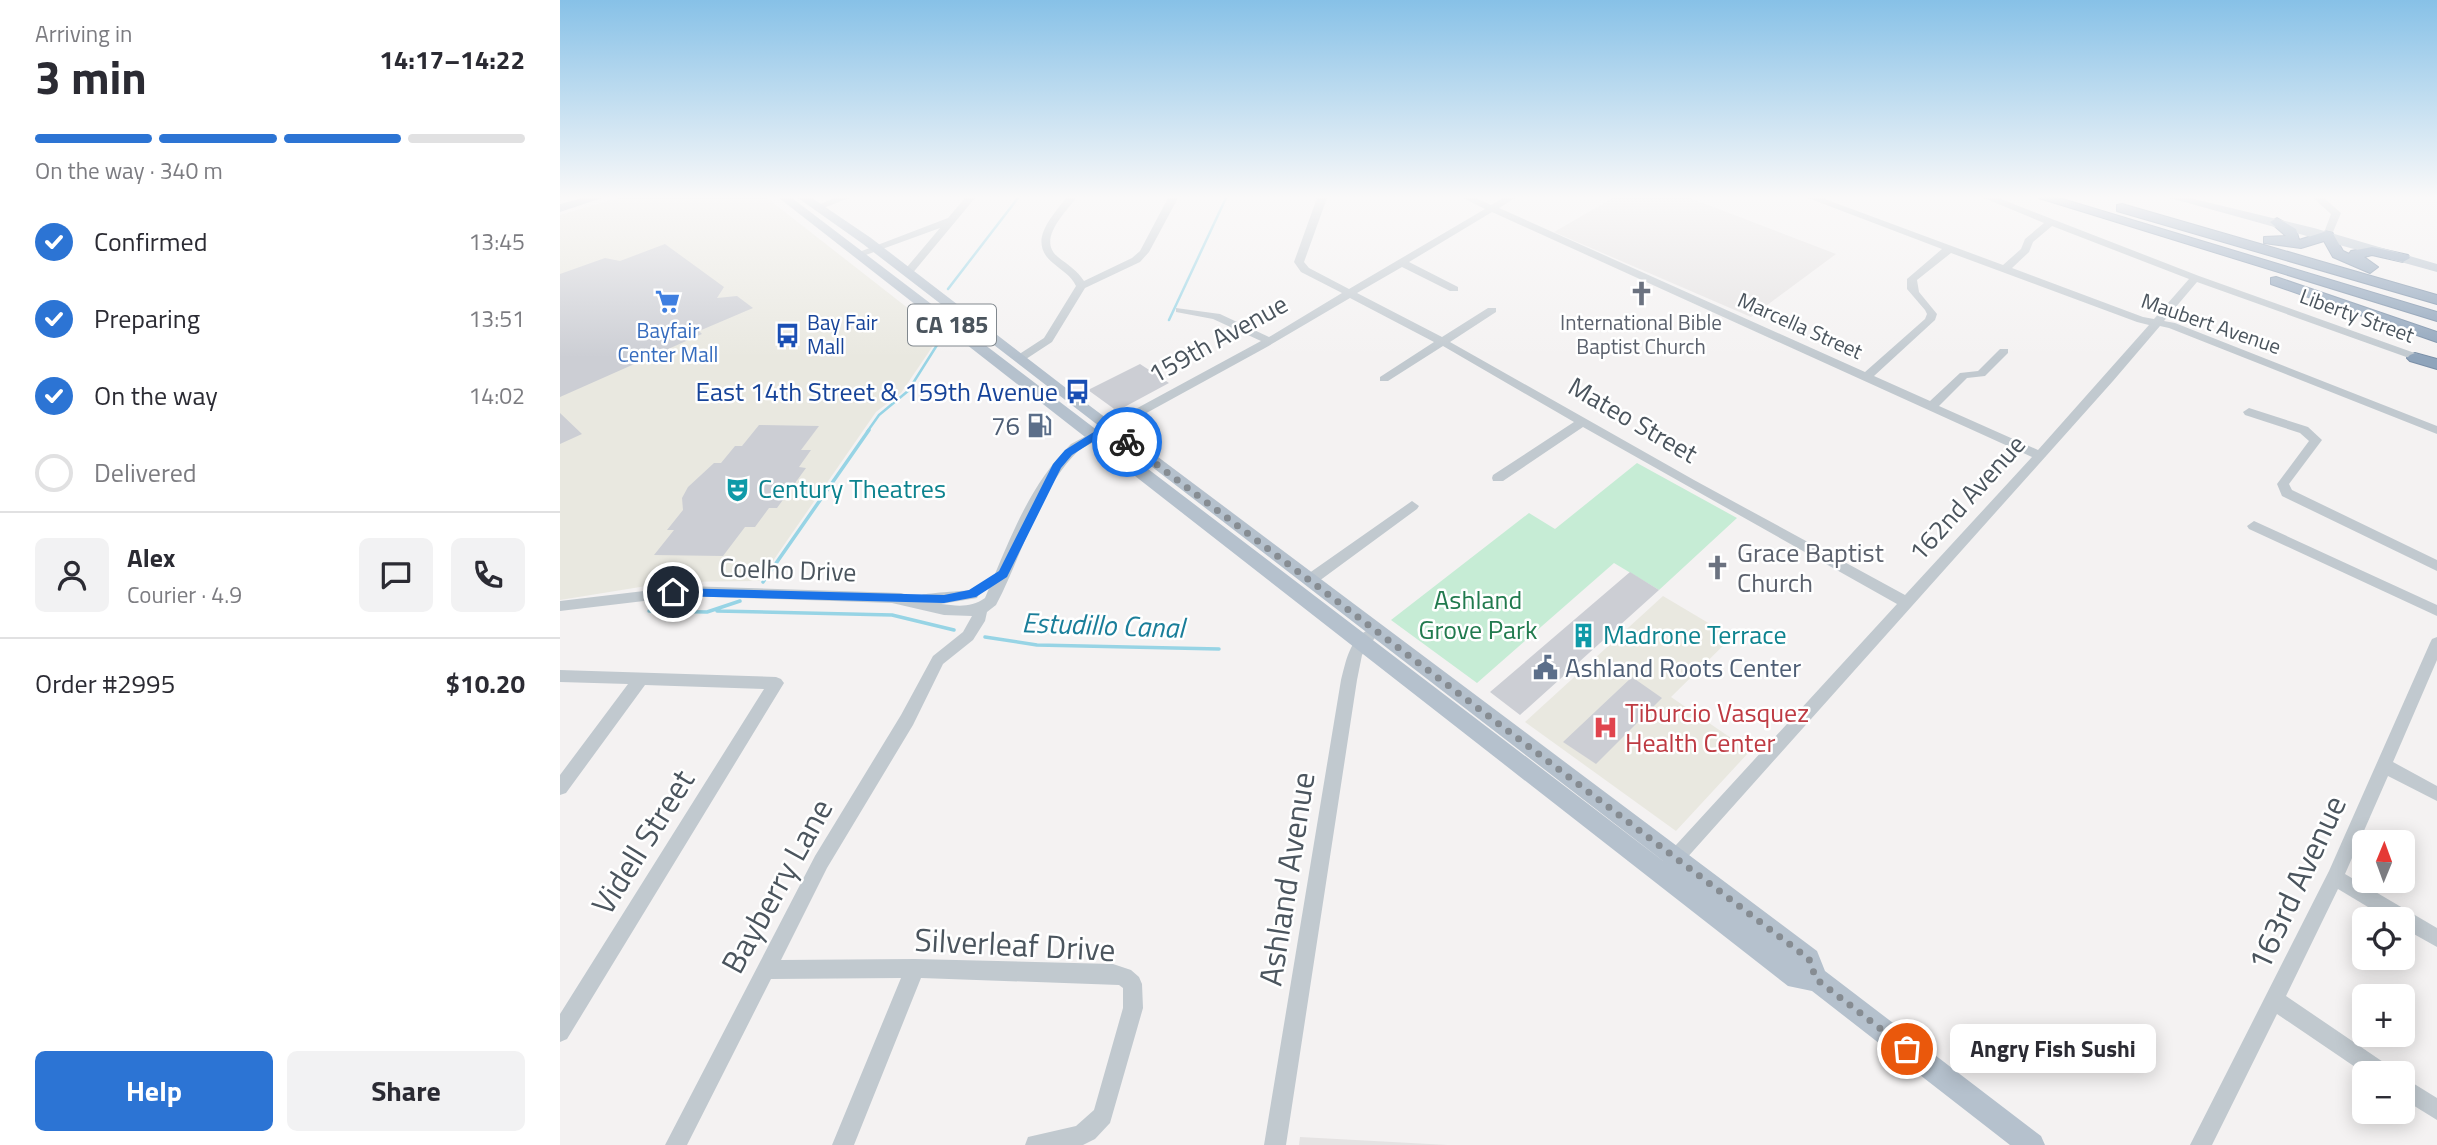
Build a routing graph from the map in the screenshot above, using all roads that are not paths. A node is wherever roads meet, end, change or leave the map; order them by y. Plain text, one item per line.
1 (879, 251) edge
2 (925, 251) edge
3 (1045, 251) edge
4 (1144, 251) edge
5 (1303, 251) edge
6 (1420, 251) edge
7 (1586, 251) edge
8 (1946, 251) edge
9 (1956, 251) edge
10 (2024, 251) edge
11 (2127, 251) edge
12 (2193, 251) edge
13 (2234, 251) edge
14 (2260, 251) edge
15 (2337, 251) edge
16 (2367, 251) edge
17 (2374, 251) edge
18 (2384, 251) edge
19 (2406, 251) edge
20 (857, 252) edge
21 (2403, 258) junction
22 (2437, 259) edge
23 (1402, 262) junction
24 (2437, 268) edge
25 (1071, 269) junction
26 (1114, 269) junction
27 (2005, 269) junction
28 (907, 272) junction
29 (2195, 278) junction
30 (2419, 282) junction
31 (1081, 286) junction
32 (2437, 288) edge
33 (1454, 289) dead end
34 (1349, 294) junction
35 (2437, 300) edge
36 (1180, 310) dead end
37 (1492, 310) dead end
38 (2437, 317) edge
39 (2155, 323) junction
40 (2437, 337) edge
41 (1269, 341) junction
42 (1443, 342) junction
43 (2004, 351) dead end
44 (2415, 358) joint
45 (1019, 359) junction
46 (2437, 364) edge
47 (1867, 377) junction
48 (1384, 379) dead end
49 (1932, 406) junction
50 (2249, 412) dead end
51 (1583, 422) junction
52 (2437, 430) edge
53 (1102, 431) junction
54 (2039, 455) junction
55 (1498, 478) dead end
56 (1412, 506) dead end
57 (2254, 526) dead end
58 (2437, 566) edge
59 (1003, 574) junction
60 (1310, 580) junction
61 (974, 594) junction
62 (640, 596) junction
63 (893, 598) junction
64 (1906, 602) junction
65 (560, 606) edge
66 (982, 607) junction
67 (2437, 611) edge
68 (560, 612) edge
69 (1369, 636) junction
70 (2437, 643) edge
71 (938, 660) joint
72 (2431, 675) edge
73 (560, 676) edge
74 (641, 678) junction
75 (2385, 766) junction
76 (560, 788) edge
77 (2437, 794) edge
78 (1669, 866) junction
79 (2335, 877) junction
80 (2437, 938) edge
81 (915, 968) junction
82 (765, 970) junction
83 (2274, 1000) junction
84 (560, 1032) edge
85 (2364, 1061) edge
86 (2415, 1095) edge
87 (2437, 1110) edge
88 (676, 1145) edge
89 (843, 1145) edge
90 (1036, 1145) edge
91 (1275, 1145) edge
92 (2032, 1145) edge
93 (2201, 1145) edge

1 - 28 main road, CA 185
2 - 28 street
3 - 25 street
4 - 26 street
5 - 34 street, Mateo Street
6 - 23 street, 159th Avenue
7 - 47 street, Marcella Street
8 - 47 street
9 - 27 street, Maubert Avenue
10 - 27 street
11 - 29 street, Liberty Street
12 - 40 highway
13 - 38 highway
14 - 35 highway
15 - 30 highway
16 - 30 highway
17 - 21 highway
18 - 21 main road
19 - 22 main road
20 - 53 main road, CA 185
21 - 24 main road
23 - 33 street
23 - 34 street, 159th Avenue
25 - 26 street
25 - 31 street
26 - 31 street
27 - 39 street, Maubert Avenue
28 - 45 main road, CA 185
29 - 39 street, 162nd Avenue
29 - 44 street, Liberty Street
30 - 32 highway
31 - 45 street
34 - 41 street, 159th Avenue
34 - 42 street, Mateo Street
36 - 41 street
37 - 42 street
39 - 52 street, Maubert Avenue
39 - 54 street, 162nd Avenue
41 - 53 street, 159th Avenue
42 - 48 street
42 - 51 street, Mateo Street
43 - 49 street
44 - 46 highway
45 - 53 main road, CA 185
47 - 49 street, Marcella Street
49 - 54 street, Marcella Street
50 - 58 street
51 - 55 street
51 - 64 street, Mateo Street
53 - 59 street, 159th Avenue
53 - 60 main road, CA 185
53 - 69 main road, CA 185
54 - 64 street, 162nd Avenue
56 - 60 street
57 - 67 street
59 - 61 street, 159th Avenue
59 - 66 street, 159th Avenue
60 - 69 main road, CA 185
61 - 63 street, Coelho Drive
61 - 66 street
62 - 63 street, Coelho Drive
62 - 65 street, Coelho Drive
62 - 68 street, Coelho Drive
63 - 66 street, Coelho Drive
64 - 78 street, 162nd Avenue
66 - 71 street, 159th Avenue
69 - 78 main road, CA 185
69 - 91 street, Ashland Avenue
70 - 72 street, 163rd Avenue
71 - 82 street, Bayberry Lane
72 - 75 street, 163rd Avenue
73 - 74 street
74 - 76 street
74 - 84 street, Videll Street
75 - 77 street
75 - 79 street, 163rd Avenue
78 - 92 main road, CA 185
79 - 80 street
79 - 83 street, 163rd Avenue
81 - 82 street, Silverleaf Drive
81 - 89 street
81 - 90 street, Silverleaf Drive
82 - 88 street, Bayberry Lane
83 - 85 street
83 - 93 street, 163rd Avenue
86 - 87 street

